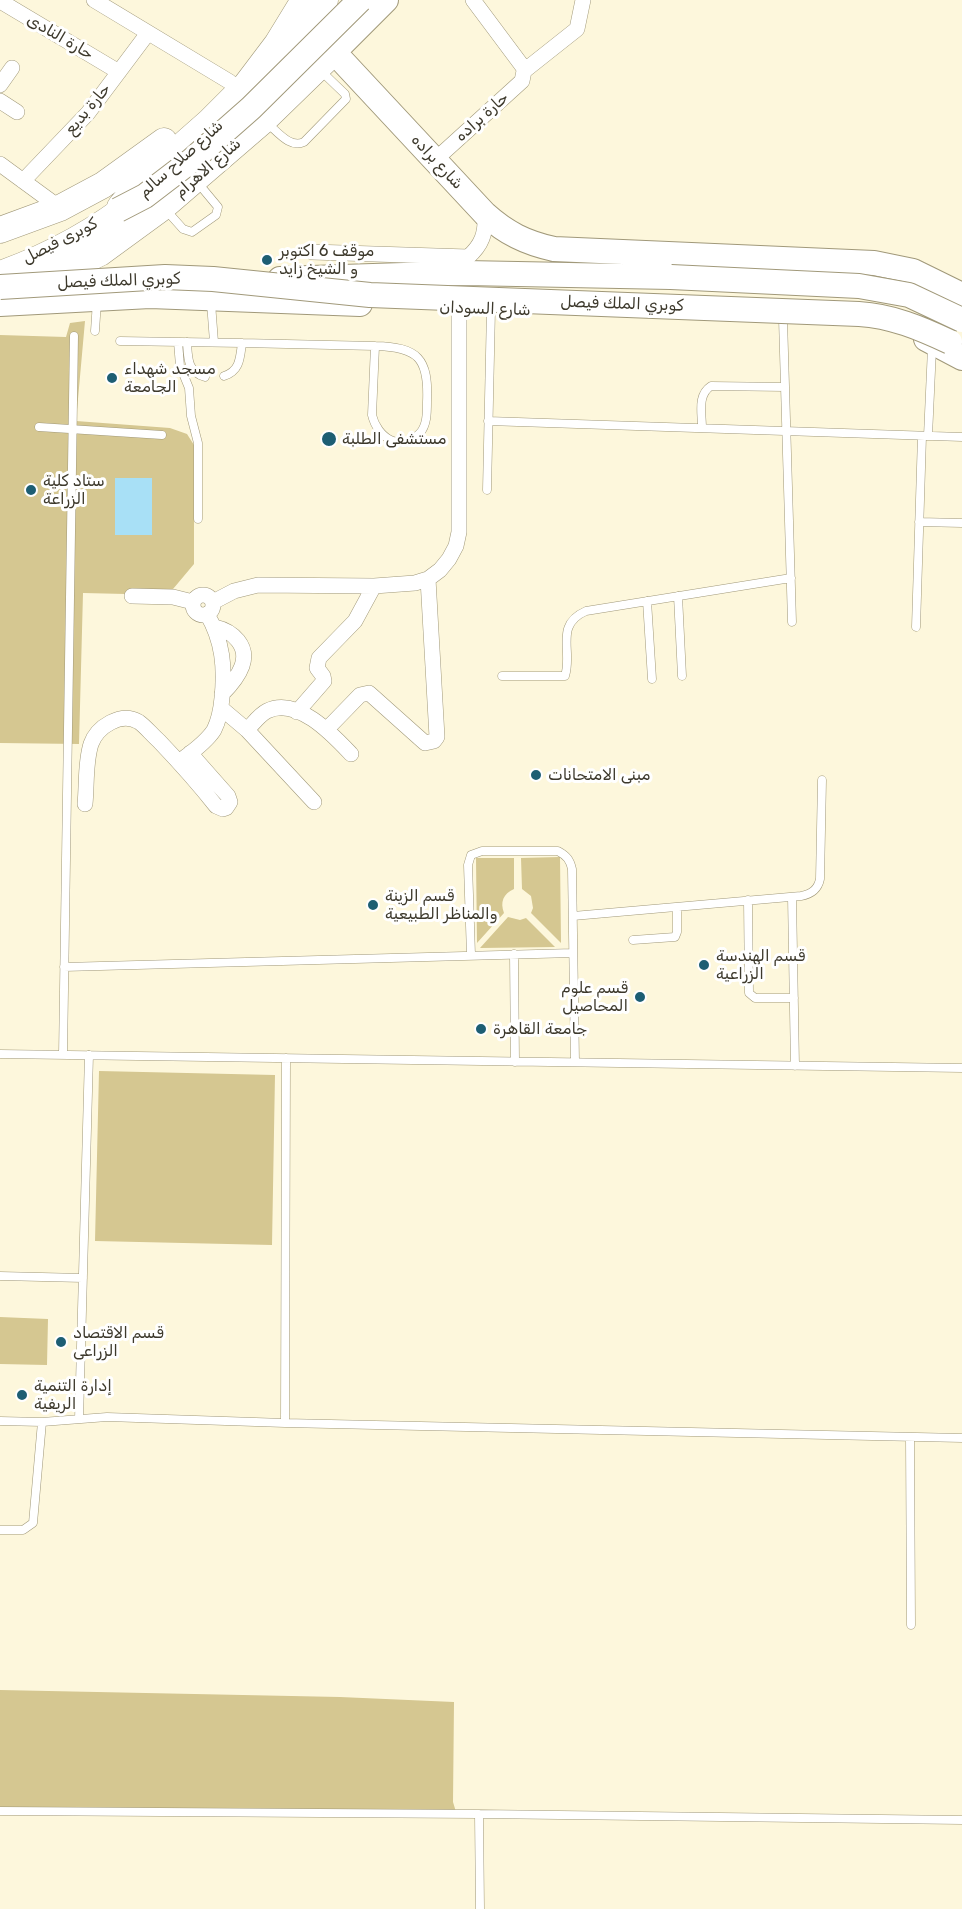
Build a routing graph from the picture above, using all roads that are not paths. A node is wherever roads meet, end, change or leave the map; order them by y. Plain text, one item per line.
1 (94, 0) edge
2 (287, 0) edge
3 (304, 0) edge
4 (325, 0) edge
5 (360, 0) edge
6 (386, 0) edge
7 (473, 0) edge
8 (583, 0) edge
9 (0, 2) edge
10 (114, 6) edge
11 (148, 33) junction
12 (326, 60) junction
13 (12, 68) dead end
14 (524, 71) junction
15 (119, 72) junction
16 (230, 82) junction
17 (0, 85) edge
18 (0, 101) edge
19 (18, 112) dead end
20 (264, 120) junction
21 (435, 160) junction
22 (0, 164) edge
23 (23, 181) junction
24 (172, 192) junction
25 (60, 208) junction
26 (118, 210) junction
27 (485, 214) junction
28 (0, 230) edge
29 (312, 252) dead end
30 (28, 264) junction
31 (0, 269) edge
32 (0, 274) edge
33 (0, 290) edge
34 (956, 292) edge
35 (150, 296) junction
36 (211, 298) junction
37 (98, 299) junction
38 (0, 304) edge
39 (459, 308) junction
40 (491, 309) junction
41 (783, 319) junction
42 (962, 320) edge
43 (95, 331) dead end
44 (74, 336) dead end
45 (120, 341) dead end
46 (932, 341) junction
47 (182, 342) junction
48 (214, 342) junction
49 (242, 343) junction
50 (375, 346) junction
51 (962, 350) edge
52 (962, 358) edge
53 (224, 376) dead end
54 (205, 377) dead end
55 (785, 387) junction
56 (488, 421) junction
57 (39, 427) dead end
58 (702, 428) junction
59 (72, 429) junction
60 (787, 431) junction
61 (162, 435) dead end
62 (925, 436) junction
63 (962, 437) edge
64 (487, 490) dead end
65 (198, 519) dead end
66 (919, 522) junction
67 (962, 523) edge
68 (791, 578) junction
69 (428, 579) junction
70 (374, 586) junction
71 (132, 596) dead end
72 (678, 596) junction
73 (647, 602) junction
74 (212, 614) junction
75 (792, 622) dead end
76 (916, 627) dead end
77 (502, 676) dead end
78 (682, 676) dead end
79 (652, 679) dead end
80 (222, 701) junction
81 (297, 712) junction
82 (327, 729) junction
83 (247, 730) junction
84 (351, 754) dead end
85 (185, 758) junction
86 (822, 780) dead end
87 (218, 796) dead end
88 (314, 802) dead end
89 (86, 804) dead end
90 (792, 897) junction
91 (748, 900) junction
92 (677, 907) junction
93 (573, 916) junction
94 (633, 940) dead end
95 (573, 952) junction
96 (514, 954) junction
97 (471, 955) junction
98 (64, 967) junction
99 (794, 999) junction
100 (0, 1054) edge
101 (63, 1055) junction
102 (89, 1055) junction
103 (286, 1058) junction
104 (515, 1062) junction
105 (575, 1062) junction
106 (795, 1066) junction
107 (962, 1068) edge
108 (0, 1276) edge
109 (83, 1278) junction
110 (79, 1419) junction
111 (0, 1421) edge
112 (42, 1422) junction
113 (285, 1423) junction
114 (910, 1437) junction
115 (962, 1438) edge
116 (0, 1530) edge
117 (911, 1625) dead end
118 (0, 1811) edge
119 (479, 1814) junction
120 (962, 1821) edge
121 (480, 1909) edge

1 - 10 street
2 - 16 highway
3 - 26 highway, كوبرى فيصل
4 - 24 highway, شارع صلاح سالم
5 - 26 main road, bridge
6 - 12 main road, شارع الاهرام
7 - 14 street
8 - 14 street, حارة براده
9 - 15 street, حارة النادى
10 - 11 street
11 - 15 street, حارة بديع
11 - 16 street
12 - 20 highway, شارع الاهرام
12 - 20 lane
12 - 21 main road, شارع براده
13 - 17 street
14 - 21 street, حارة براده
15 - 23 street, حارة بديع
16 - 25 highway
18 - 19 street
20 - 24 highway, شارع الاهرام
21 - 27 main road, شارع براده
22 - 23 street
23 - 25 street
24 - 24 lane
24 - 30 highway, شارع صلاح سالم
24 - 33 highway, شارع الاهرام
25 - 28 highway
26 - 31 highway, كوبرى فيصل
27 - 29 street
27 - 34 main road, شارع براده
30 - 32 highway, شارع صلاح سالم
30 - 33 highway
33 - 51 main road, كوبري الملك فيصل, bridge
34 - 46 main road
35 - 36 main road, شارع السودان
35 - 37 main road, شارع السودان
35 - 42 main road, كوبري الملك فيصل, bridge
36 - 39 main road, شارع السودان
36 - 48 lane
37 - 38 main road, شارع السودان
37 - 43 lane
39 - 40 main road, شارع السودان
39 - 69 street
40 - 41 main road, شارع السودان
40 - 56 lane
41 - 46 main road, شارع السودان
41 - 55 lane
44 - 59 lane
45 - 47 lane
46 - 52 main road, شارع السودان
46 - 62 lane
47 - 48 lane
47 - 54 lane
47 - 65 lane
48 - 49 lane
49 - 50 lane
49 - 53 lane
50 - 50 lane
55 - 58 lane
55 - 60 lane
56 - 58 lane
56 - 64 lane
57 - 59 lane
58 - 60 lane
59 - 61 lane
59 - 98 lane
60 - 62 lane
60 - 68 lane
62 - 63 lane
62 - 66 lane
66 - 67 lane
66 - 76 lane
68 - 72 lane
68 - 75 lane
69 - 70 street
69 - 82 street
70 - 74 street
70 - 81 street
71 - 74 street
72 - 73 lane
72 - 78 lane
73 - 77 lane
73 - 79 lane
74 - 80 street
80 - 83 street
80 - 85 street
81 - 82 street
81 - 83 street
82 - 84 street
83 - 88 street
85 - 87 street
85 - 89 street
86 - 90 lane
90 - 91 lane
90 - 99 lane
91 - 92 lane
91 - 99 lane
92 - 93 lane
92 - 94 lane
93 - 95 lane
93 - 97 lane
95 - 96 lane
95 - 105 lane
96 - 97 lane
96 - 104 lane
97 - 98 lane
98 - 101 lane
99 - 106 lane
100 - 101 lane
101 - 102 lane
102 - 103 lane
102 - 109 lane
103 - 104 lane
103 - 113 lane
104 - 105 lane
105 - 106 lane
106 - 107 lane
108 - 109 lane
109 - 110 lane
110 - 112 lane
110 - 113 lane
111 - 112 lane
112 - 116 lane
113 - 114 lane
114 - 115 lane
114 - 117 lane
118 - 119 lane
119 - 120 lane
119 - 121 lane

